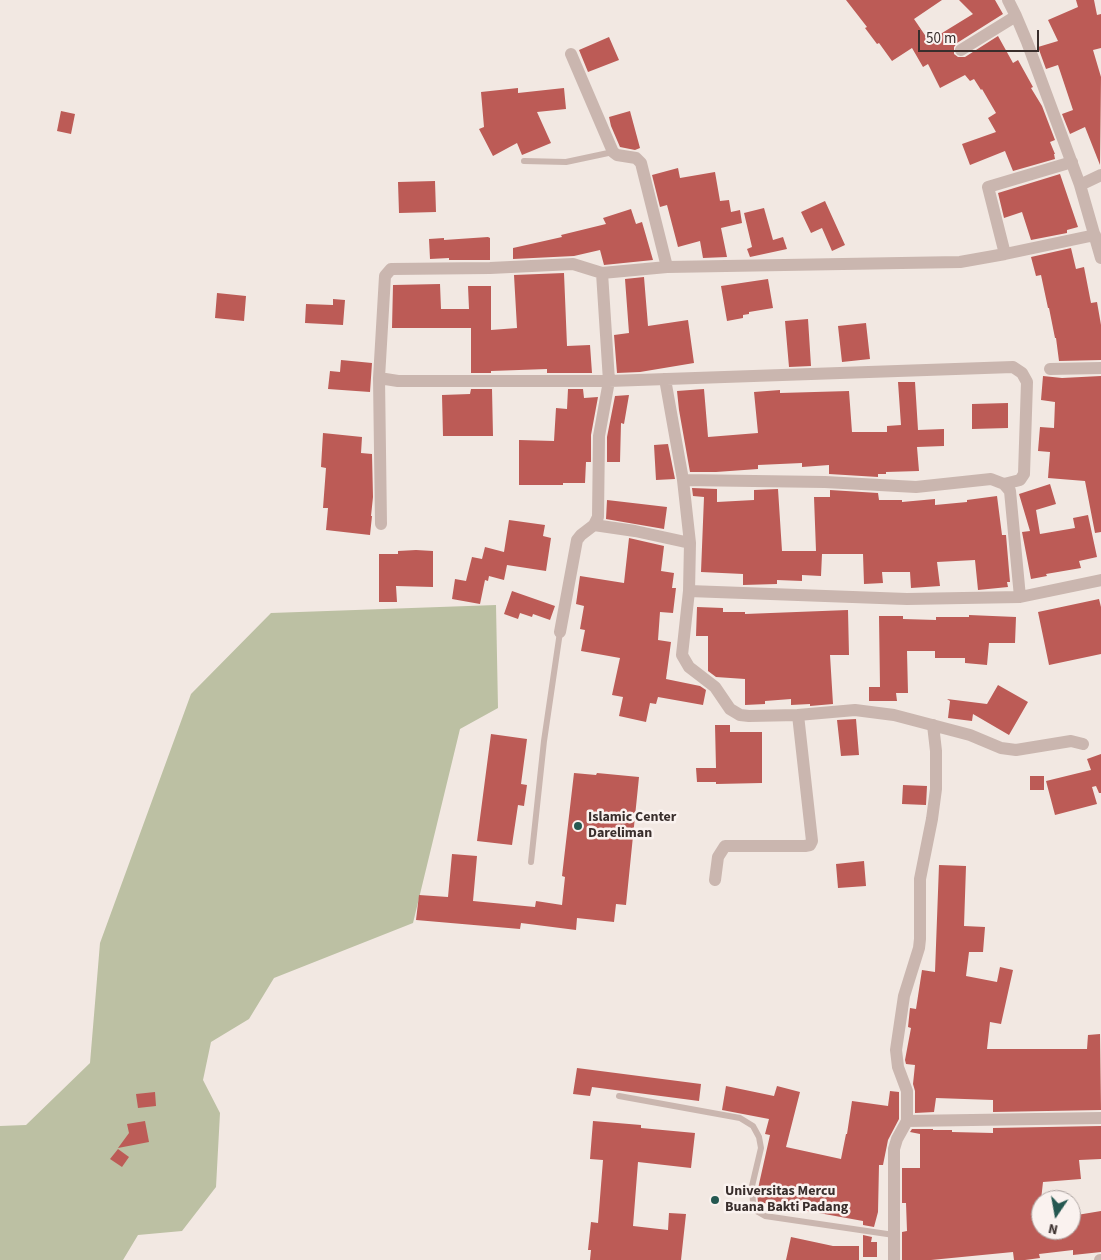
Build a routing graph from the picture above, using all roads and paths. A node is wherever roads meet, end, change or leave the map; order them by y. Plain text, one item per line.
1 (1008, 0) edge
2 (1016, 16) junction
3 (961, 50) dead end
4 (572, 54) dead end
5 (613, 152) junction
6 (524, 161) dead end
7 (1072, 162) junction
8 (1101, 175) edge
9 (1080, 185) junction
10 (1095, 235) junction
11 (1004, 254) junction
12 (1101, 258) edge
13 (668, 267) junction
14 (602, 273) junction
15 (1101, 368) edge
16 (1050, 369) dead end
17 (379, 378) junction
18 (665, 379) junction
19 (609, 381) junction
20 (683, 480) junction
21 (1004, 484) junction
22 (382, 524) dead end
23 (594, 525) junction
24 (690, 543) junction
25 (1101, 580) edge
26 (688, 591) junction
27 (1020, 597) junction
28 (560, 632) joint
29 (798, 715) junction
30 (932, 725) junction
31 (1083, 744) dead end
32 (531, 862) dead end
33 (715, 880) dead end
34 (619, 1096) dead end
35 (1101, 1118) edge
36 (907, 1121) junction
37 (894, 1235) junction
38 (894, 1260) edge

1 - 2 street
2 - 3 street
2 - 7 street
4 - 5 street
5 - 6 lane
5 - 13 street
7 - 9 street
7 - 11 street
8 - 9 street
9 - 10 street
10 - 11 street
10 - 12 street
11 - 13 street
13 - 14 street
14 - 17 street
14 - 19 street
15 - 16 street
17 - 19 street
17 - 22 street
18 - 19 street
18 - 20 street
18 - 21 street
19 - 23 street
20 - 21 street
20 - 24 street
21 - 27 street
23 - 24 street
23 - 28 street
24 - 26 street
25 - 27 street
26 - 27 street
26 - 29 street
28 - 32 lane
29 - 30 street
29 - 33 street
30 - 31 street
30 - 36 street
34 - 37 lane
35 - 36 street
36 - 37 street
37 - 38 street

